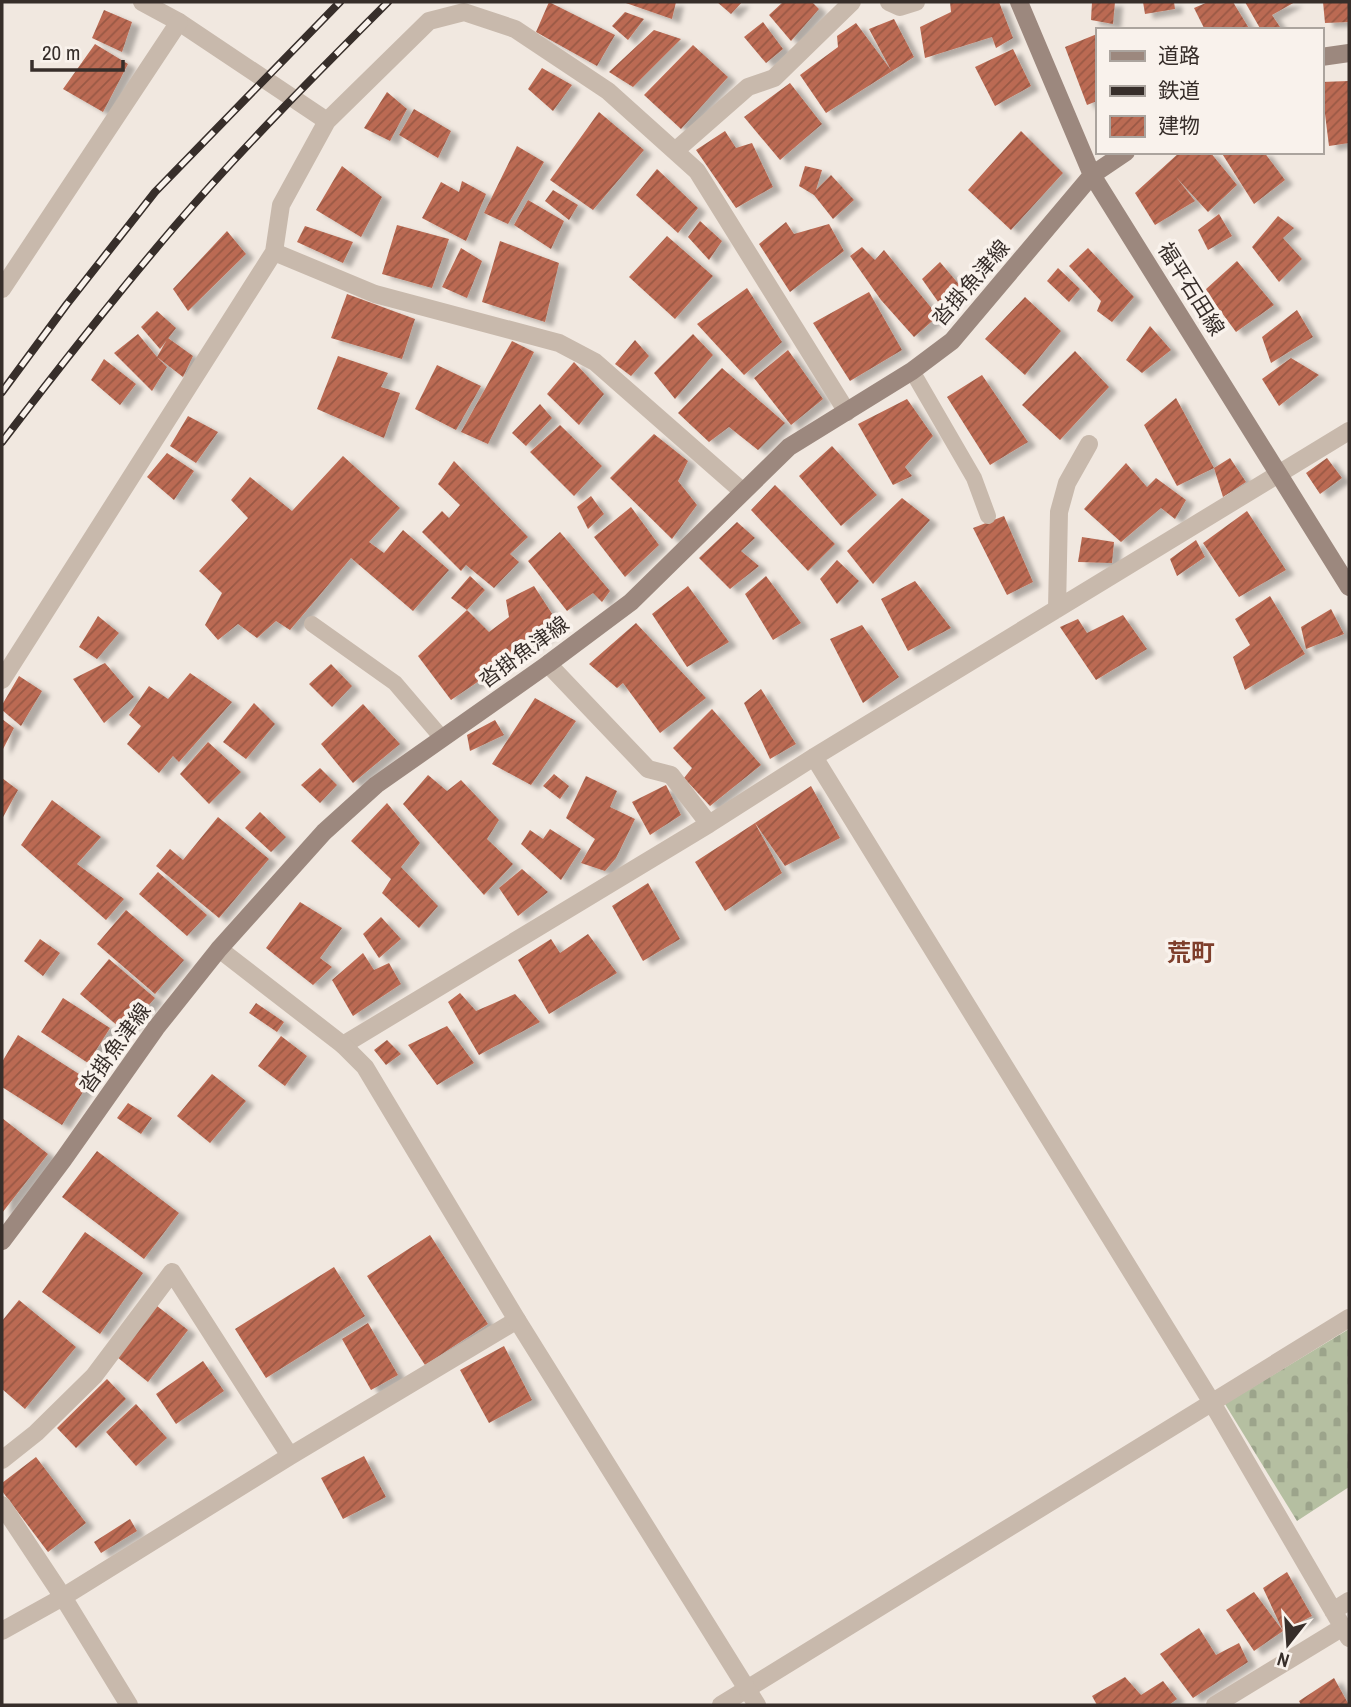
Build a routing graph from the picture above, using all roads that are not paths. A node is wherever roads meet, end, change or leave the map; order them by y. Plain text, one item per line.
1 (142, 2) edge
2 (852, 2) edge
3 (889, 2) edge
4 (915, 2) edge
5 (1019, 2) edge
6 (179, 22) junction
7 (1349, 53) edge
8 (1323, 57) edge
9 (327, 121) junction
10 (675, 151) junction
11 (1123, 154) edge
12 (1092, 175) junction
13 (274, 252) junction
14 (2, 289) edge
15 (912, 371) junction
16 (847, 412) junction
17 (1349, 431) edge
18 (1089, 444) dead end
19 (1279, 473) junction
20 (742, 491) junction
21 (988, 516) dead end
22 (1349, 587) edge
23 (1057, 608) junction
24 (312, 624) dead end
25 (548, 664) junction
26 (2, 680) edge
27 (442, 738) junction
28 (814, 757) junction
29 (709, 824) junction
30 (219, 949) junction
31 (343, 1045) junction
32 (2, 1241) edge
33 (1349, 1318) edge
34 (517, 1321) junction
35 (1211, 1401) junction
36 (290, 1455) junction
37 (2, 1460) edge
38 (2, 1505) edge
39 (63, 1597) junction
40 (1349, 1601) edge
41 (1333, 1611) junction
42 (2, 1631) edge
43 (1346, 1632) edge
44 (747, 1689) junction
45 (129, 1705) edge
46 (721, 1705) edge
47 (757, 1705) edge
48 (1215, 1705) edge

1 - 6 street
2 - 10 street
3 - 4 street
5 - 12 main road, 福平石田線
6 - 9 street
6 - 14 street
7 - 8 main road
9 - 10 street
9 - 13 street
10 - 16 street
11 - 12 main road, 沓掛魚津線
12 - 15 main road, 沓掛魚津線
12 - 19 main road, 福平石田線
13 - 20 street
13 - 26 street
15 - 16 main road, 沓掛魚津線
15 - 21 lane
16 - 20 main road, 沓掛魚津線
17 - 19 street
18 - 23 street
19 - 22 main road, 福平石田線
19 - 23 street
20 - 25 main road, 沓掛魚津線
23 - 28 street
24 - 27 lane
25 - 27 main road, 沓掛魚津線
25 - 29 street
27 - 30 main road, 沓掛魚津線
28 - 29 street
28 - 35 street
29 - 31 street
30 - 31 street
30 - 32 main road, 沓掛魚津線
31 - 34 street
33 - 35 street
34 - 36 street
34 - 44 street
35 - 41 street
35 - 44 street
36 - 37 street
36 - 39 street
38 - 39 street
39 - 42 street
39 - 45 street
40 - 41 street
41 - 43 street
43 - 48 street
44 - 46 street
44 - 47 street

